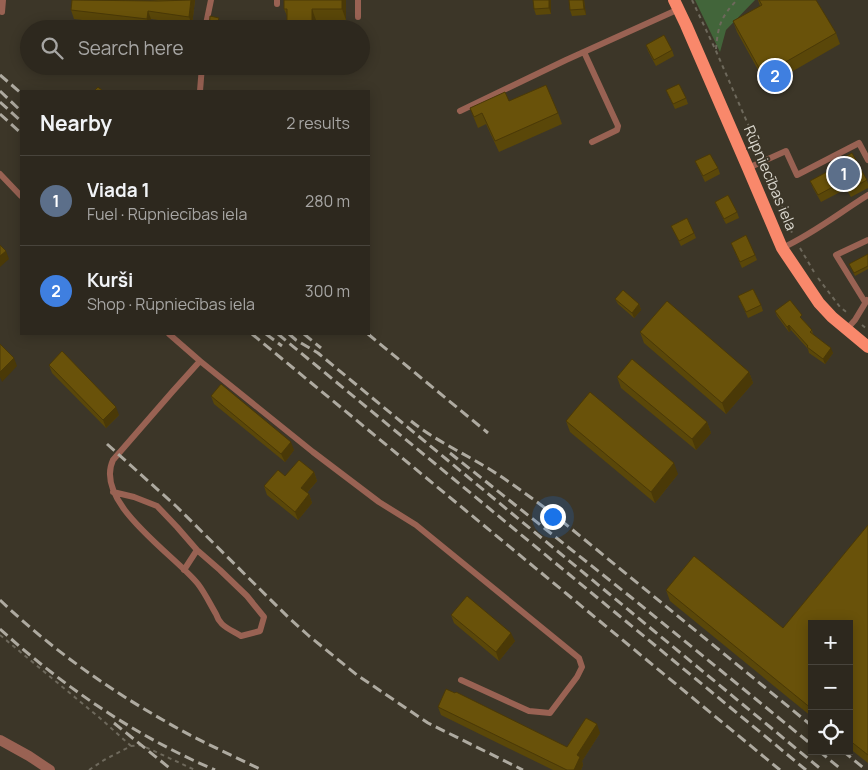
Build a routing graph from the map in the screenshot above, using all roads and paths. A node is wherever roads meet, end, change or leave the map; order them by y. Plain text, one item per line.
1 (3, 0) edge
2 (211, 0) edge
3 (358, 0) edge
4 (692, 0) edge
5 (737, 0) edge
6 (676, 5) edge
7 (2, 12) dead end
8 (358, 17) dead end
9 (207, 20) edge
10 (716, 51) junction
11 (584, 52) junction
12 (201, 75) edge
13 (200, 90) edge
14 (460, 111) dead end
15 (592, 142) dead end
16 (868, 160) edge
17 (764, 161) junction
18 (748, 168) junction
19 (0, 174) edge
20 (20, 195) edge
21 (868, 195) edge
22 (868, 240) edge
23 (796, 242) junction
24 (782, 248) junction
25 (867, 300) edge
26 (855, 320) junction
27 (846, 330) junction
28 (868, 330) edge
29 (170, 335) edge
30 (868, 347) edge
31 (200, 361) junction
32 (113, 492) junction
33 (197, 550) junction
34 (184, 570) junction
35 (0, 635) edge
36 (461, 680) dead end
37 (0, 740) edge
38 (131, 746) junction
39 (50, 770) edge
40 (89, 770) edge
41 (195, 770) edge

1 - 7 lane
2 - 9 lane
3 - 8 lane
4 - 10 path
5 - 10 path
6 - 11 lane
6 - 18 main road, Rūpniecības iela
10 - 17 path
11 - 14 lane
11 - 15 lane
12 - 13 lane
16 - 17 lane
17 - 18 lane
17 - 23 path
18 - 24 main road, Rūpniecības iela
19 - 20 lane
21 - 23 lane
22 - 25 lane
23 - 24 lane
23 - 26 path
24 - 27 main road, Rūpniecības iela
25 - 26 lane
26 - 27 lane
26 - 28 path
27 - 30 main road, Rūpniecības iela
29 - 31 lane
31 - 32 lane
31 - 36 lane
32 - 33 lane
32 - 34 lane
33 - 34 lane
33 - 34 lane
35 - 38 path
37 - 39 street
38 - 40 path
38 - 41 path

